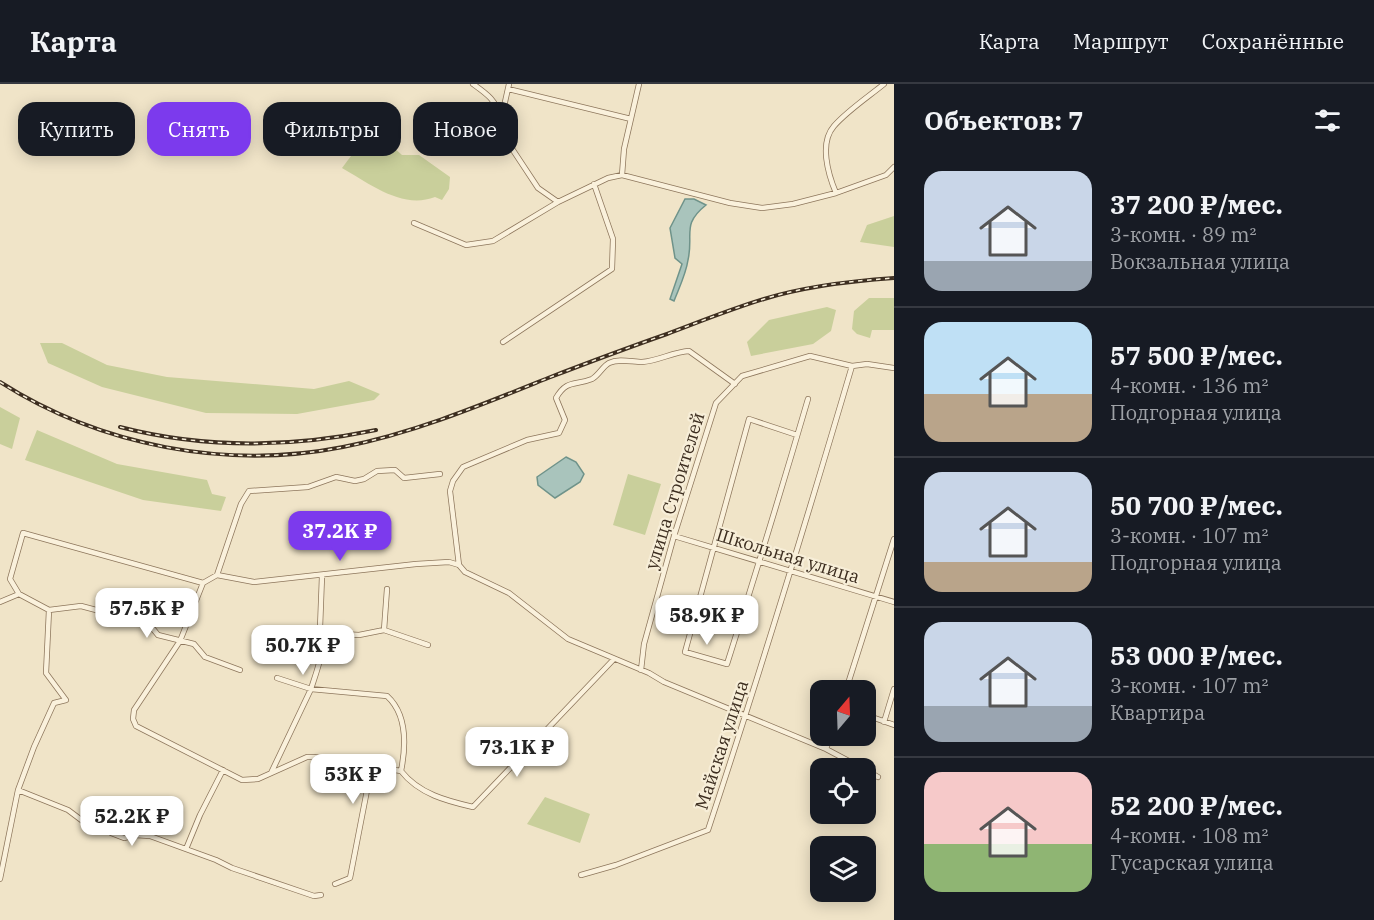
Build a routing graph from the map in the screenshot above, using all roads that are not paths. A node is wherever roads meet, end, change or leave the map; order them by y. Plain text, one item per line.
1 (472, 84) edge
2 (639, 84) edge
3 (884, 84) edge
4 (509, 87) edge
5 (494, 102) edge
6 (505, 102) edge
7 (631, 119) junction
8 (517, 156) edge
9 (894, 167) edge
10 (622, 175) junction
11 (594, 184) junction
12 (836, 193) junction
13 (558, 202) junction
14 (414, 223) dead end
15 (502, 342) dead end
16 (852, 366) junction
17 (894, 368) edge
18 (735, 384) junction
19 (808, 399) dead end
20 (797, 435) junction
21 (440, 474) dead end
22 (674, 536) junction
23 (894, 539) edge
24 (713, 548) junction
25 (892, 550) edge
26 (759, 562) junction
27 (459, 565) junction
28 (791, 571) junction
29 (217, 575) junction
30 (322, 576) junction
31 (204, 583) junction
32 (387, 589) dead end
33 (19, 594) junction
34 (876, 597) junction
35 (0, 602) edge
36 (894, 602) edge
37 (49, 610) junction
38 (384, 630) junction
39 (324, 636) junction
40 (180, 641) junction
41 (428, 645) dead end
42 (614, 659) junction
43 (240, 670) dead end
44 (641, 670) junction
45 (277, 678) dead end
46 (849, 680) edge
47 (311, 688) junction
48 (894, 689) edge
49 (747, 715) junction
50 (876, 719) edge
51 (884, 722) junction
52 (894, 725) edge
53 (826, 746) edge
54 (825, 749) junction
55 (843, 758) edge
56 (224, 770) junction
57 (401, 771) junction
58 (271, 773) junction
59 (18, 790) junction
60 (107, 818) dead end
61 (88, 825) dead end
62 (186, 849) junction
63 (581, 875) dead end
64 (0, 879) edge
65 (335, 884) dead end
66 (321, 895) dead end

1 - 5 street
2 - 7 street
3 - 12 street
4 - 6 street
4 - 7 street
7 - 10 street
8 - 13 street
9 - 12 street
10 - 11 street
10 - 12 street
11 - 13 street
11 - 15 street
13 - 14 street
16 - 17 street, улица Строителей
16 - 18 street, улица Строителей
16 - 28 street, Майская улица
18 - 22 street, улица Строителей
18 - 27 street
19 - 20 street
20 - 24 street
20 - 26 street
21 - 29 street
22 - 24 street, Школьная улица
22 - 44 street, улица Строителей
23 - 25 street
24 - 26 street, Школьная улица
24 - 26 street
25 - 34 street
26 - 28 street, Школьная улица
27 - 30 street
27 - 42 street
28 - 34 street, Школьная улица
28 - 49 street, Майская улица
29 - 30 street
29 - 31 street
30 - 39 street
31 - 33 street
31 - 40 street
32 - 38 street
33 - 35 street
33 - 37 street
34 - 36 street, Школьная улица
34 - 46 street
37 - 40 street
37 - 59 street
38 - 39 street
38 - 41 street
39 - 47 street
40 - 43 street
40 - 56 street
42 - 44 street
42 - 57 street
44 - 49 street
45 - 47 street
47 - 57 street
47 - 58 street
48 - 51 street
49 - 54 street
49 - 63 street, Майская улица
50 - 51 street
51 - 52 street
53 - 54 street
54 - 55 street
56 - 58 street
56 - 62 street
57 - 58 street
57 - 65 street
59 - 61 street
59 - 64 street
60 - 62 street
62 - 66 street

